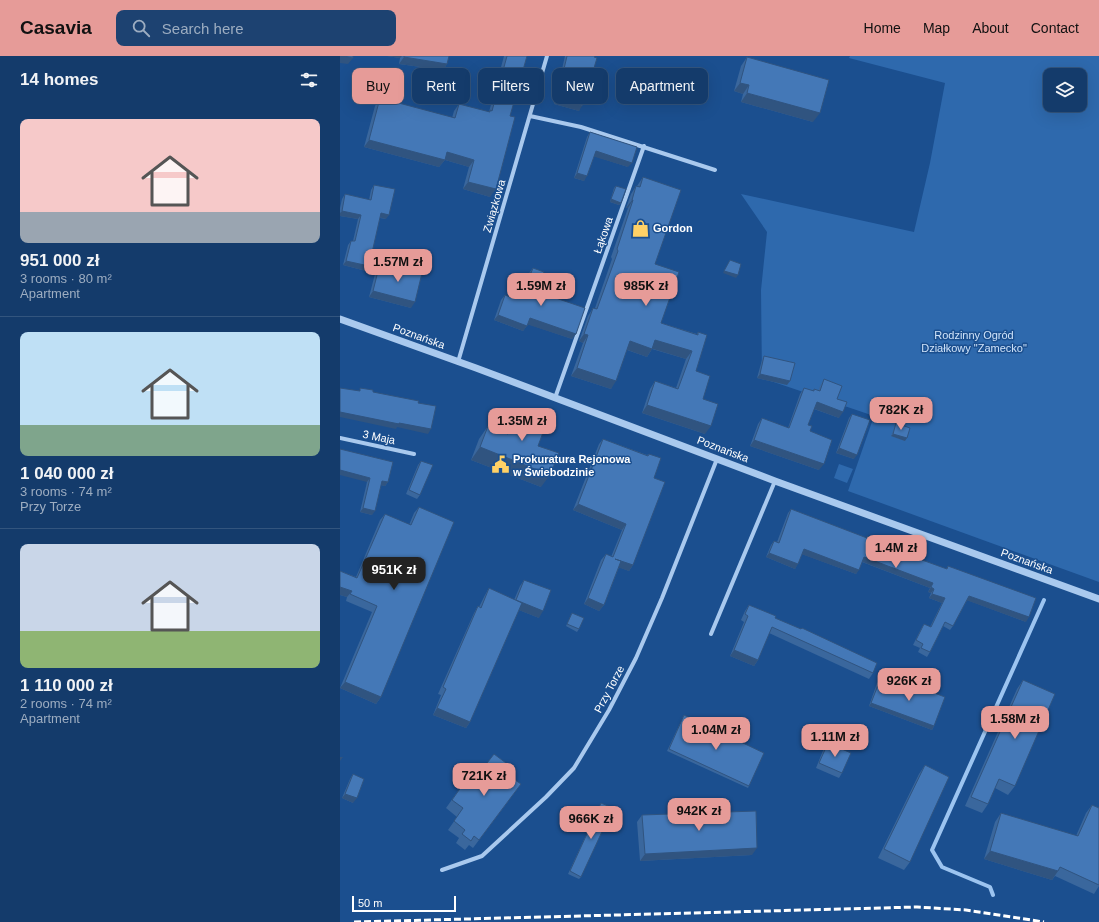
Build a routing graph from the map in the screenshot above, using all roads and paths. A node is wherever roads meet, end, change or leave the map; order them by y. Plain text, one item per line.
1 (547, 56) edge
2 (530, 116) junction
3 (644, 146) junction
4 (715, 170) dead end
5 (340, 319) edge
6 (458, 362) junction
7 (555, 398) junction
8 (340, 438) edge
9 (414, 454) dead end
10 (716, 459) junction
11 (775, 481) junction
12 (1099, 599) edge
13 (711, 634) dead end
14 (442, 870) dead end

1 - 2 street, Związkowa
2 - 3 street
2 - 6 street, Związkowa
3 - 4 street
3 - 7 street, Łąkowa
5 - 6 street, Poznańska
6 - 7 street, Poznańska
7 - 10 street, Poznańska
8 - 9 street, 3 Maja
10 - 11 street, Poznańska
10 - 14 street, Przy Torze
11 - 12 street, Poznańska
11 - 13 street

